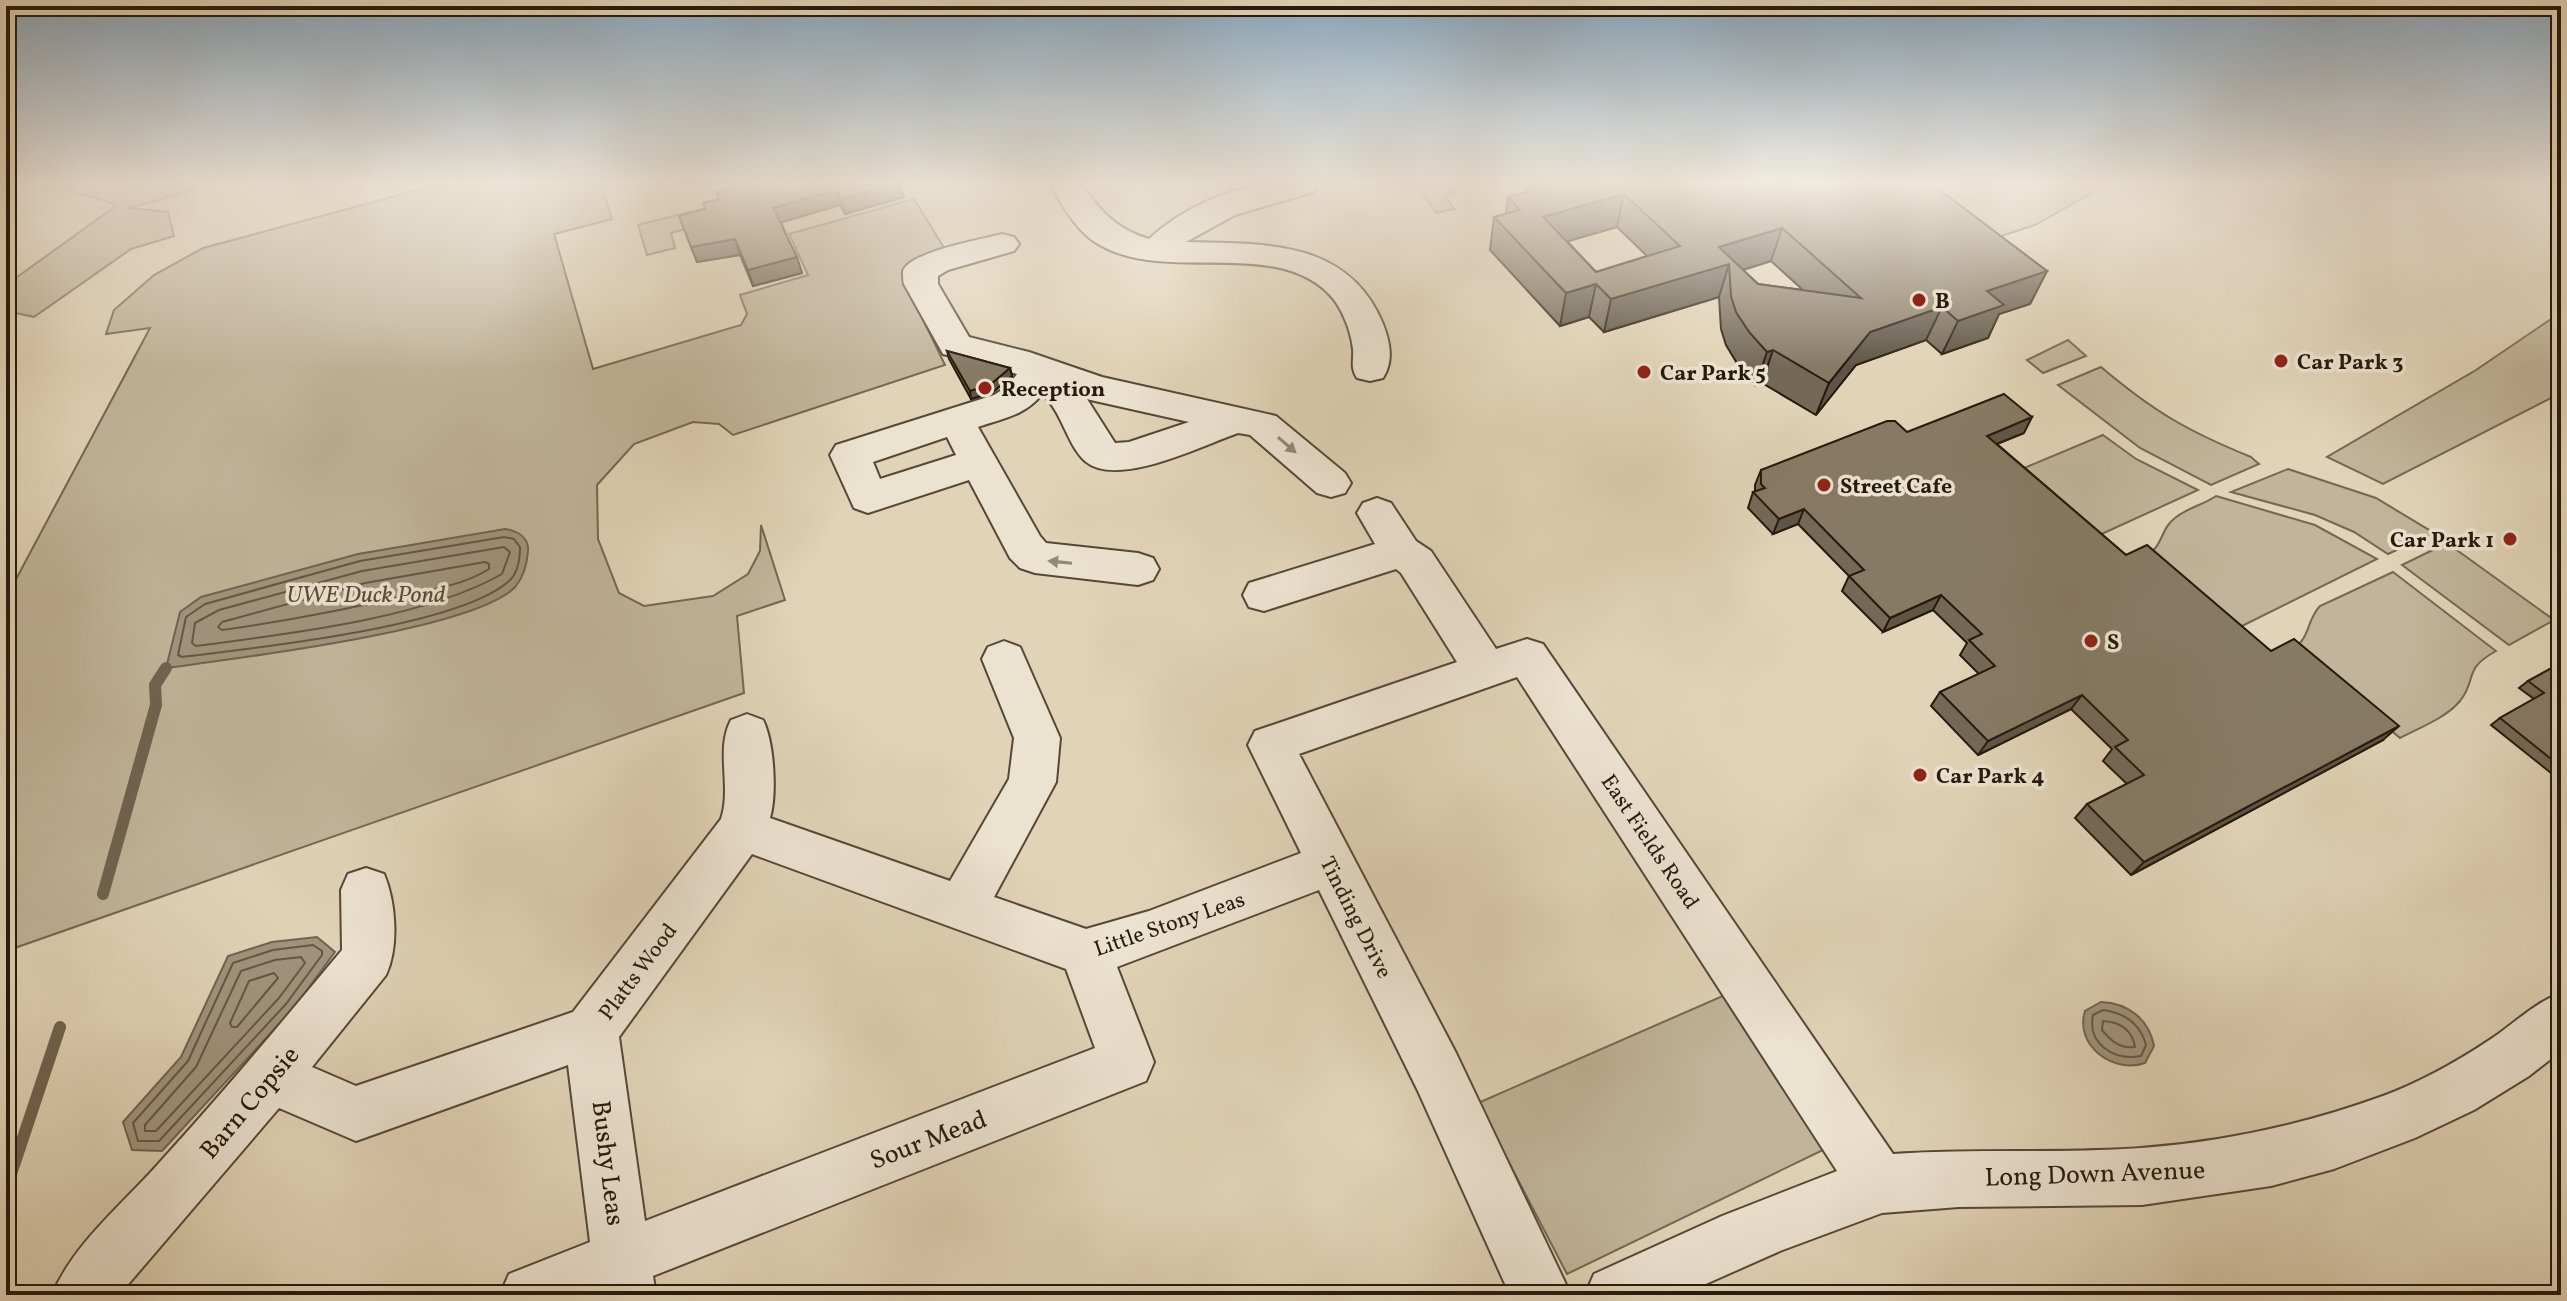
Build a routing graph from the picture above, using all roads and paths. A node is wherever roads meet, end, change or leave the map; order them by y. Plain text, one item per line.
1 (996, 246) edge
2 (1136, 246) edge
3 (1161, 246) edge
4 (1156, 251) junction
5 (1370, 369) dead end
6 (1039, 371) junction
7 (1237, 419) junction
8 (958, 421) junction
9 (979, 462) junction
10 (1331, 483) dead end
11 (1377, 513) dead end
12 (1401, 552) junction
13 (1138, 569) dead end
14 (1264, 595) dead end
15 (1004, 659) dead end
16 (1486, 670) junction
17 (747, 733) dead end
18 (742, 829) junction
19 (1330, 864) junction
20 (366, 890) dead end
21 (963, 906) junction
22 (1086, 953) junction
23 (2561, 1018) edge
24 (591, 1031) junction
25 (271, 1077) junction
26 (1879, 1184) junction
27 (623, 1277) edge
28 (82, 1295) edge
29 (530, 1295) edge
30 (1541, 1295) edge
31 (1615, 1295) edge

1 - 6 street
2 - 4 street
3 - 4 street
4 - 5 street
6 - 7 street
6 - 7 street
6 - 8 street
7 -> 10 street
8 - 9 street
8 - 9 street
13 -> 9 street
11 - 12 street
12 - 14 street
12 - 16 street
15 - 21 street
16 - 19 street, Tinding Drive
16 - 26 street, East Fields Road
17 - 18 street, Platts Wood
18 - 21 street, Little Stony Leas
18 - 24 street, Platts Wood
19 - 22 street, Little Stony Leas
19 - 30 street, Tinding Drive
20 - 25 street, Barn Copsie
21 - 22 street, Little Stony Leas
22 - 27 street, Sour Mead
23 - 26 street, Long Down Avenue
24 - 25 street, Platts Wood
24 - 27 street, Bushy Leas
25 - 28 street, Barn Copsie
26 - 31 street, Long Down Avenue
27 - 29 street

